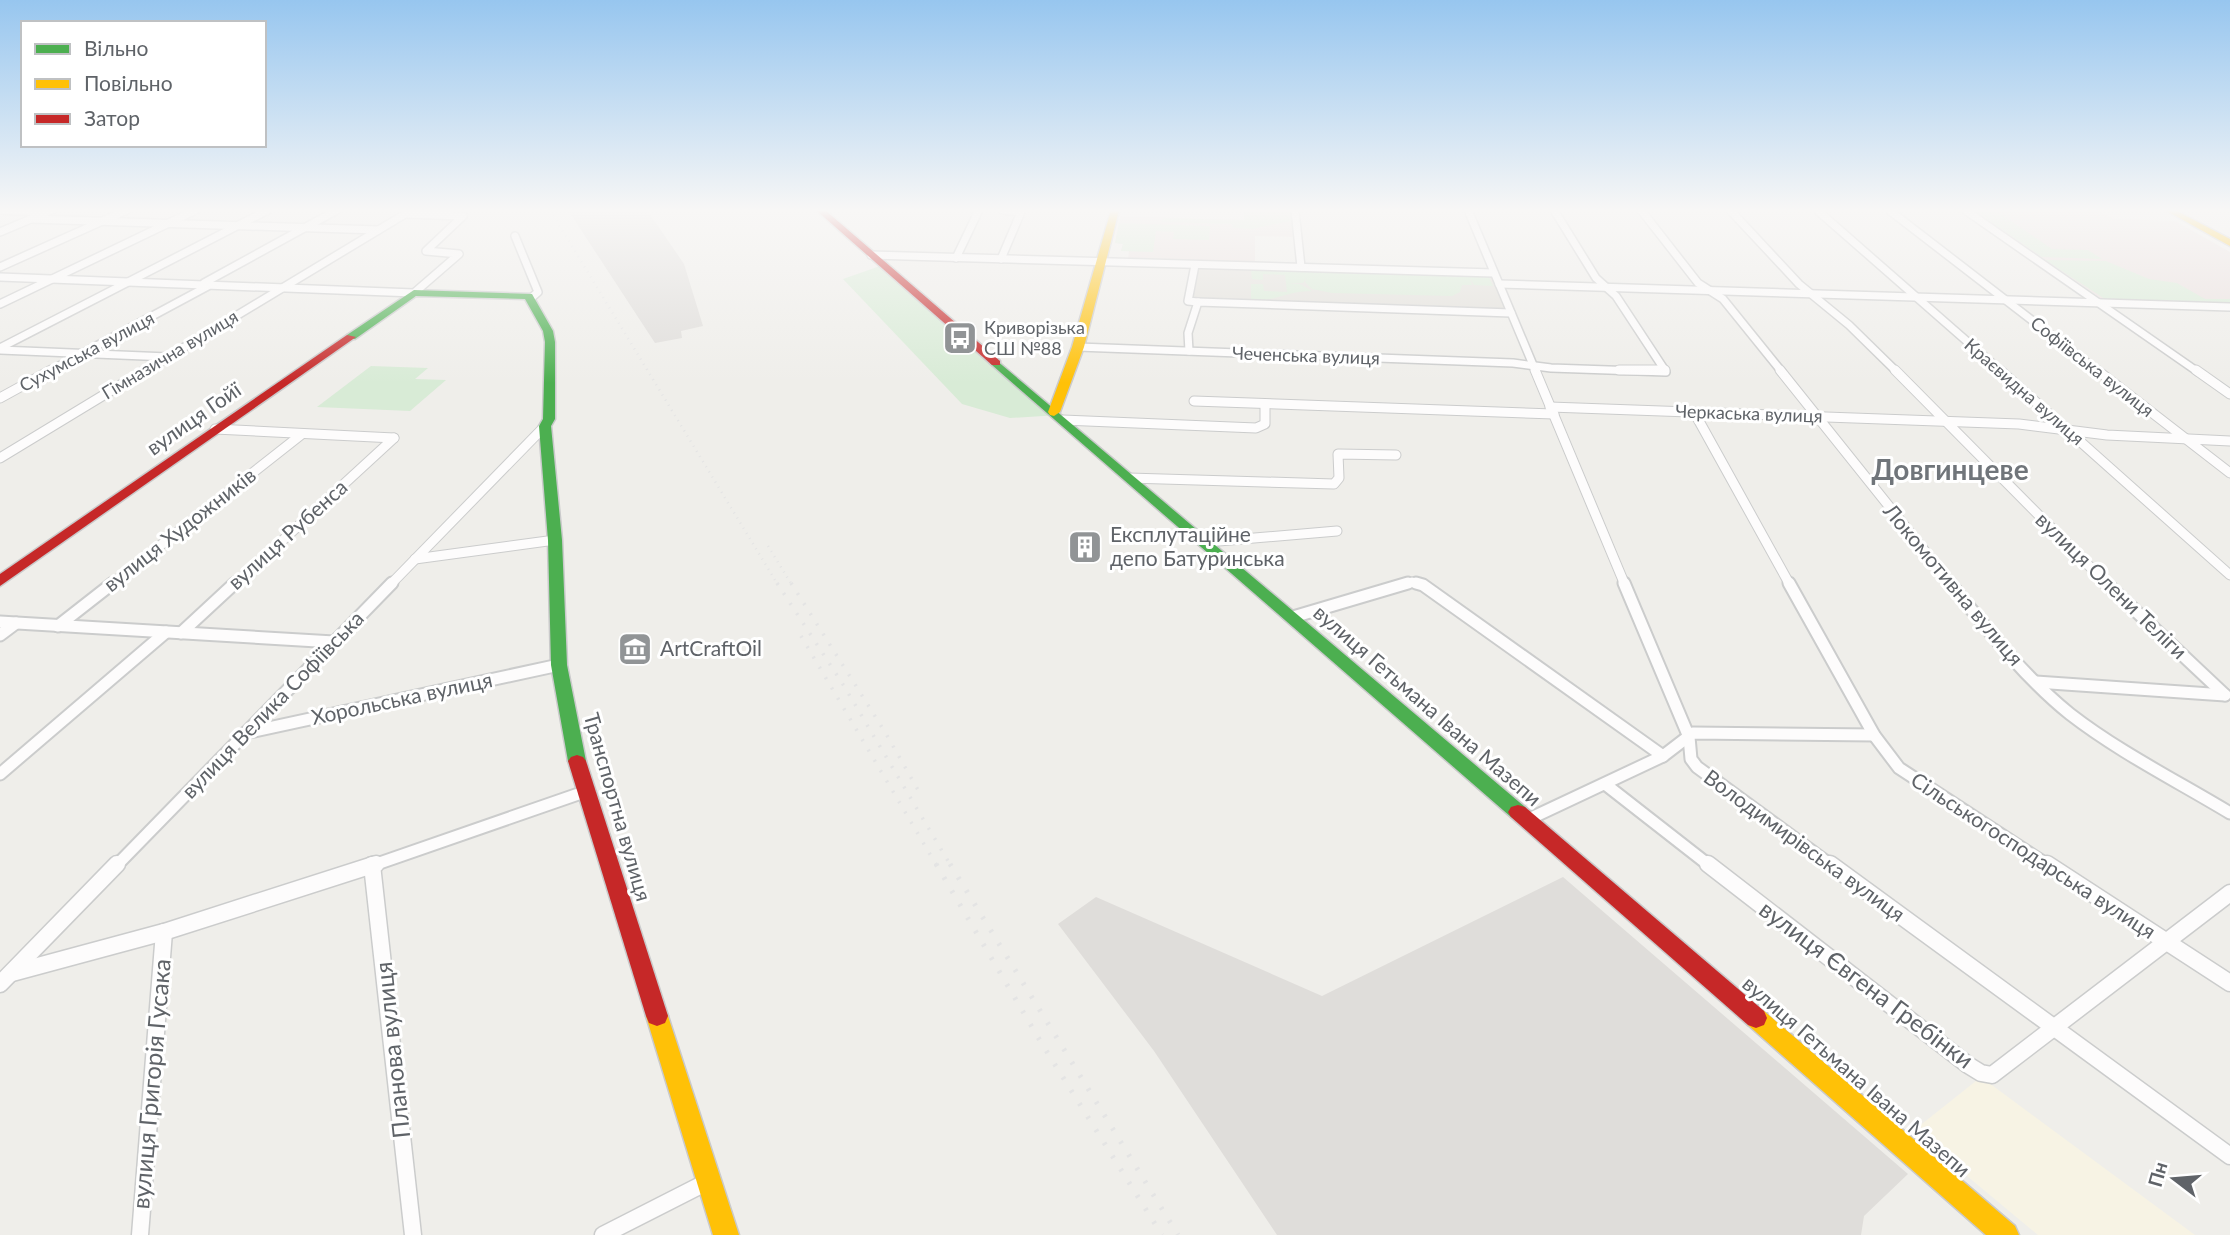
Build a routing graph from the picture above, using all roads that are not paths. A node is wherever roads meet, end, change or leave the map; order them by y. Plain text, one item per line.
1 (75, 268) edge
2 (157, 268) edge
3 (236, 268) edge
4 (316, 268) edge
5 (445, 268) edge
6 (528, 268) edge
7 (885, 268) edge
8 (1100, 268) edge
9 (1194, 268) edge
10 (1288, 268) edge
11 (1301, 268) joint
12 (1492, 268) edge
13 (1590, 268) edge
14 (1686, 268) edge
15 (1785, 268) edge
16 (1881, 268) edge
17 (1964, 268) edge
18 (2047, 268) edge
19 (1494, 273) junction
20 (0, 277) edge
21 (51, 279) junction
22 (129, 282) junction
23 (206, 285) junction
24 (1499, 285) junction
25 (283, 288) junction
26 (1607, 288) junction
27 (1713, 292) junction
28 (414, 293) junction
29 (1811, 295) junction
30 (1915, 298) junction
31 (530, 299) junction
32 (2007, 301) junction
33 (1198, 302) junction
34 (2098, 303) junction
35 (0, 304) edge
36 (2213, 306) junction
37 (2230, 307) edge
38 (1511, 313) junction
39 (2230, 317) edge
40 (1077, 347) junction
41 (0, 349) edge
42 (1189, 351) junction
43 (80, 353) junction
44 (168, 357) junction
45 (1534, 367) junction
46 (2230, 394) edge
47 (0, 398) edge
48 (1194, 401) dead end
49 (1265, 404) junction
50 (1552, 411) junction
51 (1694, 412) junction
52 (1058, 416) junction
53 (1816, 416) junction
54 (1948, 422) junction
55 (545, 426) junction
56 (2065, 428) junction
57 (215, 429) junction
58 (302, 434) junction
59 (2184, 439) junction
60 (2230, 441) edge
61 (1396, 455) dead end
62 (0, 458) edge
63 (2230, 473) edge
64 (1129, 478) junction
65 (1337, 531) dead end
66 (555, 540) junction
67 (1207, 542) junction
68 (415, 559) junction
69 (2230, 575) edge
70 (0, 582) edge
71 (1293, 617) junction
72 (0, 622) edge
73 (16, 622) junction
74 (58, 626) junction
75 (166, 632) junction
76 (181, 633) junction
77 (0, 635) edge
78 (334, 642) junction
79 (559, 665) junction
80 (2036, 682) junction
81 (2228, 695) edge
82 (245, 733) junction
83 (1874, 735) junction
84 (1689, 737) junction
85 (1663, 756) junction
86 (0, 774) edge
87 (1605, 784) junction
88 (587, 792) junction
89 (2230, 813) edge
90 (1527, 820) junction
91 (372, 865) junction
92 (2230, 893) edge
93 (164, 932) junction
94 (2164, 942) junction
95 (5, 979) edge
96 (2230, 984) edge
97 (2053, 1027) junction
98 (2230, 1156) edge
99 (710, 1180) junction
100 (140, 1235) edge
101 (413, 1235) edge
102 (603, 1235) edge
103 (726, 1235) edge
104 (2006, 1235) edge

1 - 21 street
2 - 22 street
3 - 23 street, Сухумська вулиця
4 - 25 street, Гімназична вулиця
5 - 28 street
6 - 31 street, Транспортна вулиця
7 - 52 street, вулиця Гетьмана Івана Мазепи
8 - 40 street
9 - 33 street
10 - 11 street
11 - 19 street
12 - 19 street, Володимирівська вулиця
13 - 26 street
14 - 27 street, Локомотивна вулиця
15 - 29 street, вулиця Олени Теліги
16 - 30 street, Краєвидна вулиця
17 - 32 street, Софіївська вулиця
18 - 34 street
19 - 24 street, Володимирівська вулиця
20 - 21 street
21 - 22 street
21 - 35 street
22 - 23 street
22 - 41 street
23 - 25 street
23 - 43 street, Сухумська вулиця
24 - 26 street
24 - 38 street, Володимирівська вулиця
25 - 28 street
25 - 44 street, Гімназична вулиця
26 - 27 street
26 - 45 street
27 - 29 street
27 - 53 street, Локомотивна вулиця
28 - 31 street
28 - 57 street, вулиця Гойї
29 - 30 street
29 - 54 street, вулиця Олени Теліги
30 - 32 street
30 - 56 street, Краєвидна вулиця
31 - 55 street, Транспортна вулиця
32 - 34 street
32 - 59 street, Софіївська вулиця
33 - 38 street
33 - 42 street
34 - 36 street
34 - 46 street
36 - 37 street
36 - 39 street
38 - 45 street, Володимирівська вулиця
40 - 42 street, Чеченська вулиця
40 - 52 street
41 - 43 street
42 - 45 street, Чеченська вулиця
43 - 44 street
43 - 47 street, Сухумська вулиця
44 - 62 street, Гімназична вулиця
45 - 50 street, Володимирівська вулиця
48 - 49 street, Черкаська вулиця
49 - 50 street, Черкаська вулиця
49 - 52 street
50 - 51 street, Черкаська вулиця
50 - 84 street, Володимирівська вулиця
51 - 53 street, Черкаська вулиця
51 - 83 street, Сільськогосподарська вулиця
52 - 64 street, вулиця Гетьмана Івана Мазепи
53 - 54 street, Черкаська вулиця
53 - 80 street, Локомотивна вулиця
54 - 56 street, Черкаська вулиця
54 - 81 street, вулиця Олени Теліги
55 - 66 street, Транспортна вулиця
55 - 68 street, вулиця Велика Софіївська
56 - 59 street, Черкаська вулиця
56 - 69 street, Краєвидна вулиця
57 - 58 street
57 - 70 street, вулиця Гойї
58 - 74 street, вулиця Художників
58 - 76 street, вулиця Рубенса
59 - 60 street, Черкаська вулиця
59 - 63 street, Софіївська вулиця
61 - 64 street
64 - 67 street, вулиця Гетьмана Івана Мазепи
65 - 67 street
66 - 68 street
66 - 79 street, Транспортна вулиця
67 - 71 street, вулиця Гетьмана Івана Мазепи
68 - 78 street, вулиця Велика Софіївська
71 - 85 street
71 - 90 street, вулиця Гетьмана Івана Мазепи
72 - 73 street
73 - 74 street
73 - 77 street
74 - 75 street
75 - 76 street
75 - 86 street
76 - 78 street
78 - 82 street, вулиця Велика Софіївська
79 - 82 street, Хорольська вулиця
79 - 88 street, Транспортна вулиця
80 - 81 street
80 - 89 street, Локомотивна вулиця
82 - 95 street, вулиця Велика Софіївська
83 - 84 street
83 - 94 street, Сільськогосподарська вулиця
84 - 85 street
84 - 97 street, Володимирівська вулиця
85 - 87 street
87 - 90 street
87 - 97 street, вулиця Євгена Гребінки
88 - 91 street
88 - 99 street, Транспортна вулиця
90 - 104 street, вулиця Гетьмана Івана Мазепи
91 - 93 street
91 - 101 street, Планова вулиця
92 - 94 street, вулиця Євгена Гребінки
93 - 95 street
93 - 100 street, вулиця Григорія Гусака
94 - 96 street, Сільськогосподарська вулиця
94 - 97 street, вулиця Євгена Гребінки
97 - 98 street, Володимирівська вулиця
99 - 102 street
99 - 103 street, Транспортна вулиця

